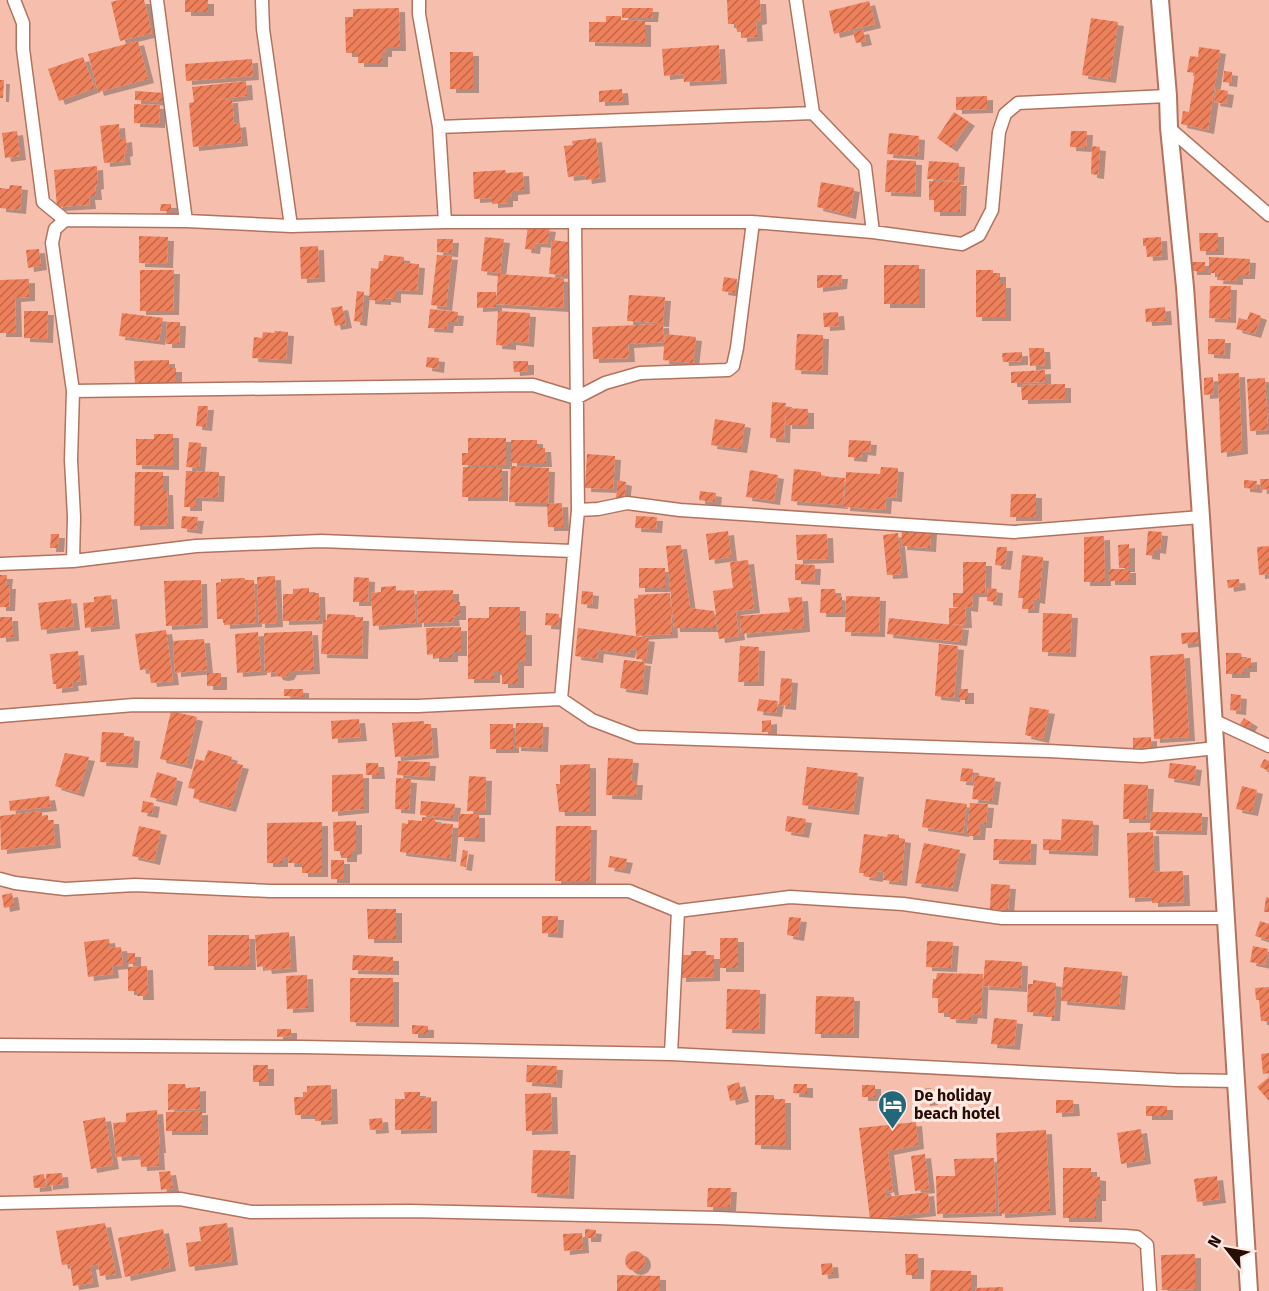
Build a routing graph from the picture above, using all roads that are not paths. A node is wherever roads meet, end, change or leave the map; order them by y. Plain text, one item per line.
1 (14, 0) edge
2 (158, 0) edge
3 (262, 0) edge
4 (419, 0) edge
5 (796, 0) edge
6 (1160, 0) edge
7 (1168, 96) junction
8 (813, 113) junction
9 (440, 127) junction
10 (1169, 128) junction
11 (1269, 215) edge
12 (65, 220) junction
13 (186, 220) junction
14 (445, 222) junction
15 (575, 222) junction
16 (753, 222) junction
17 (291, 226) junction
18 (873, 232) junction
19 (73, 391) junction
20 (576, 398) junction
21 (578, 510) junction
22 (1201, 517) junction
23 (573, 551) junction
24 (73, 561) junction
25 (0, 564) edge
26 (561, 699) junction
27 (0, 716) edge
28 (1213, 720) junction
29 (1269, 746) edge
30 (1216, 748) junction
31 (0, 879) edge
32 (678, 911) junction
33 (1227, 918) junction
34 (0, 1045) edge
35 (670, 1053) junction
36 (1237, 1081) junction
37 (0, 1203) edge
38 (1150, 1291) edge
39 (1249, 1291) edge

1 - 12 street
2 - 13 street
3 - 17 street
4 - 9 street
5 - 8 street
6 - 7 street
7 - 10 street
7 - 18 street
8 - 9 street
8 - 18 street
9 - 14 street
10 - 11 street
10 - 22 street
12 - 13 street
12 - 19 street
13 - 17 street
14 - 15 street
14 - 17 street
15 - 16 street
15 - 20 street
16 - 18 street
16 - 20 street
19 - 20 street
19 - 24 street
20 - 21 street
21 - 22 street
21 - 23 street
22 - 28 street
23 - 24 street
23 - 26 street
24 - 25 street
26 - 27 street
26 - 30 street
28 - 29 street
28 - 30 street
30 - 33 street
31 - 32 street
32 - 33 street
32 - 35 street
33 - 36 street
34 - 35 street
35 - 36 street
36 - 39 street
37 - 38 street

